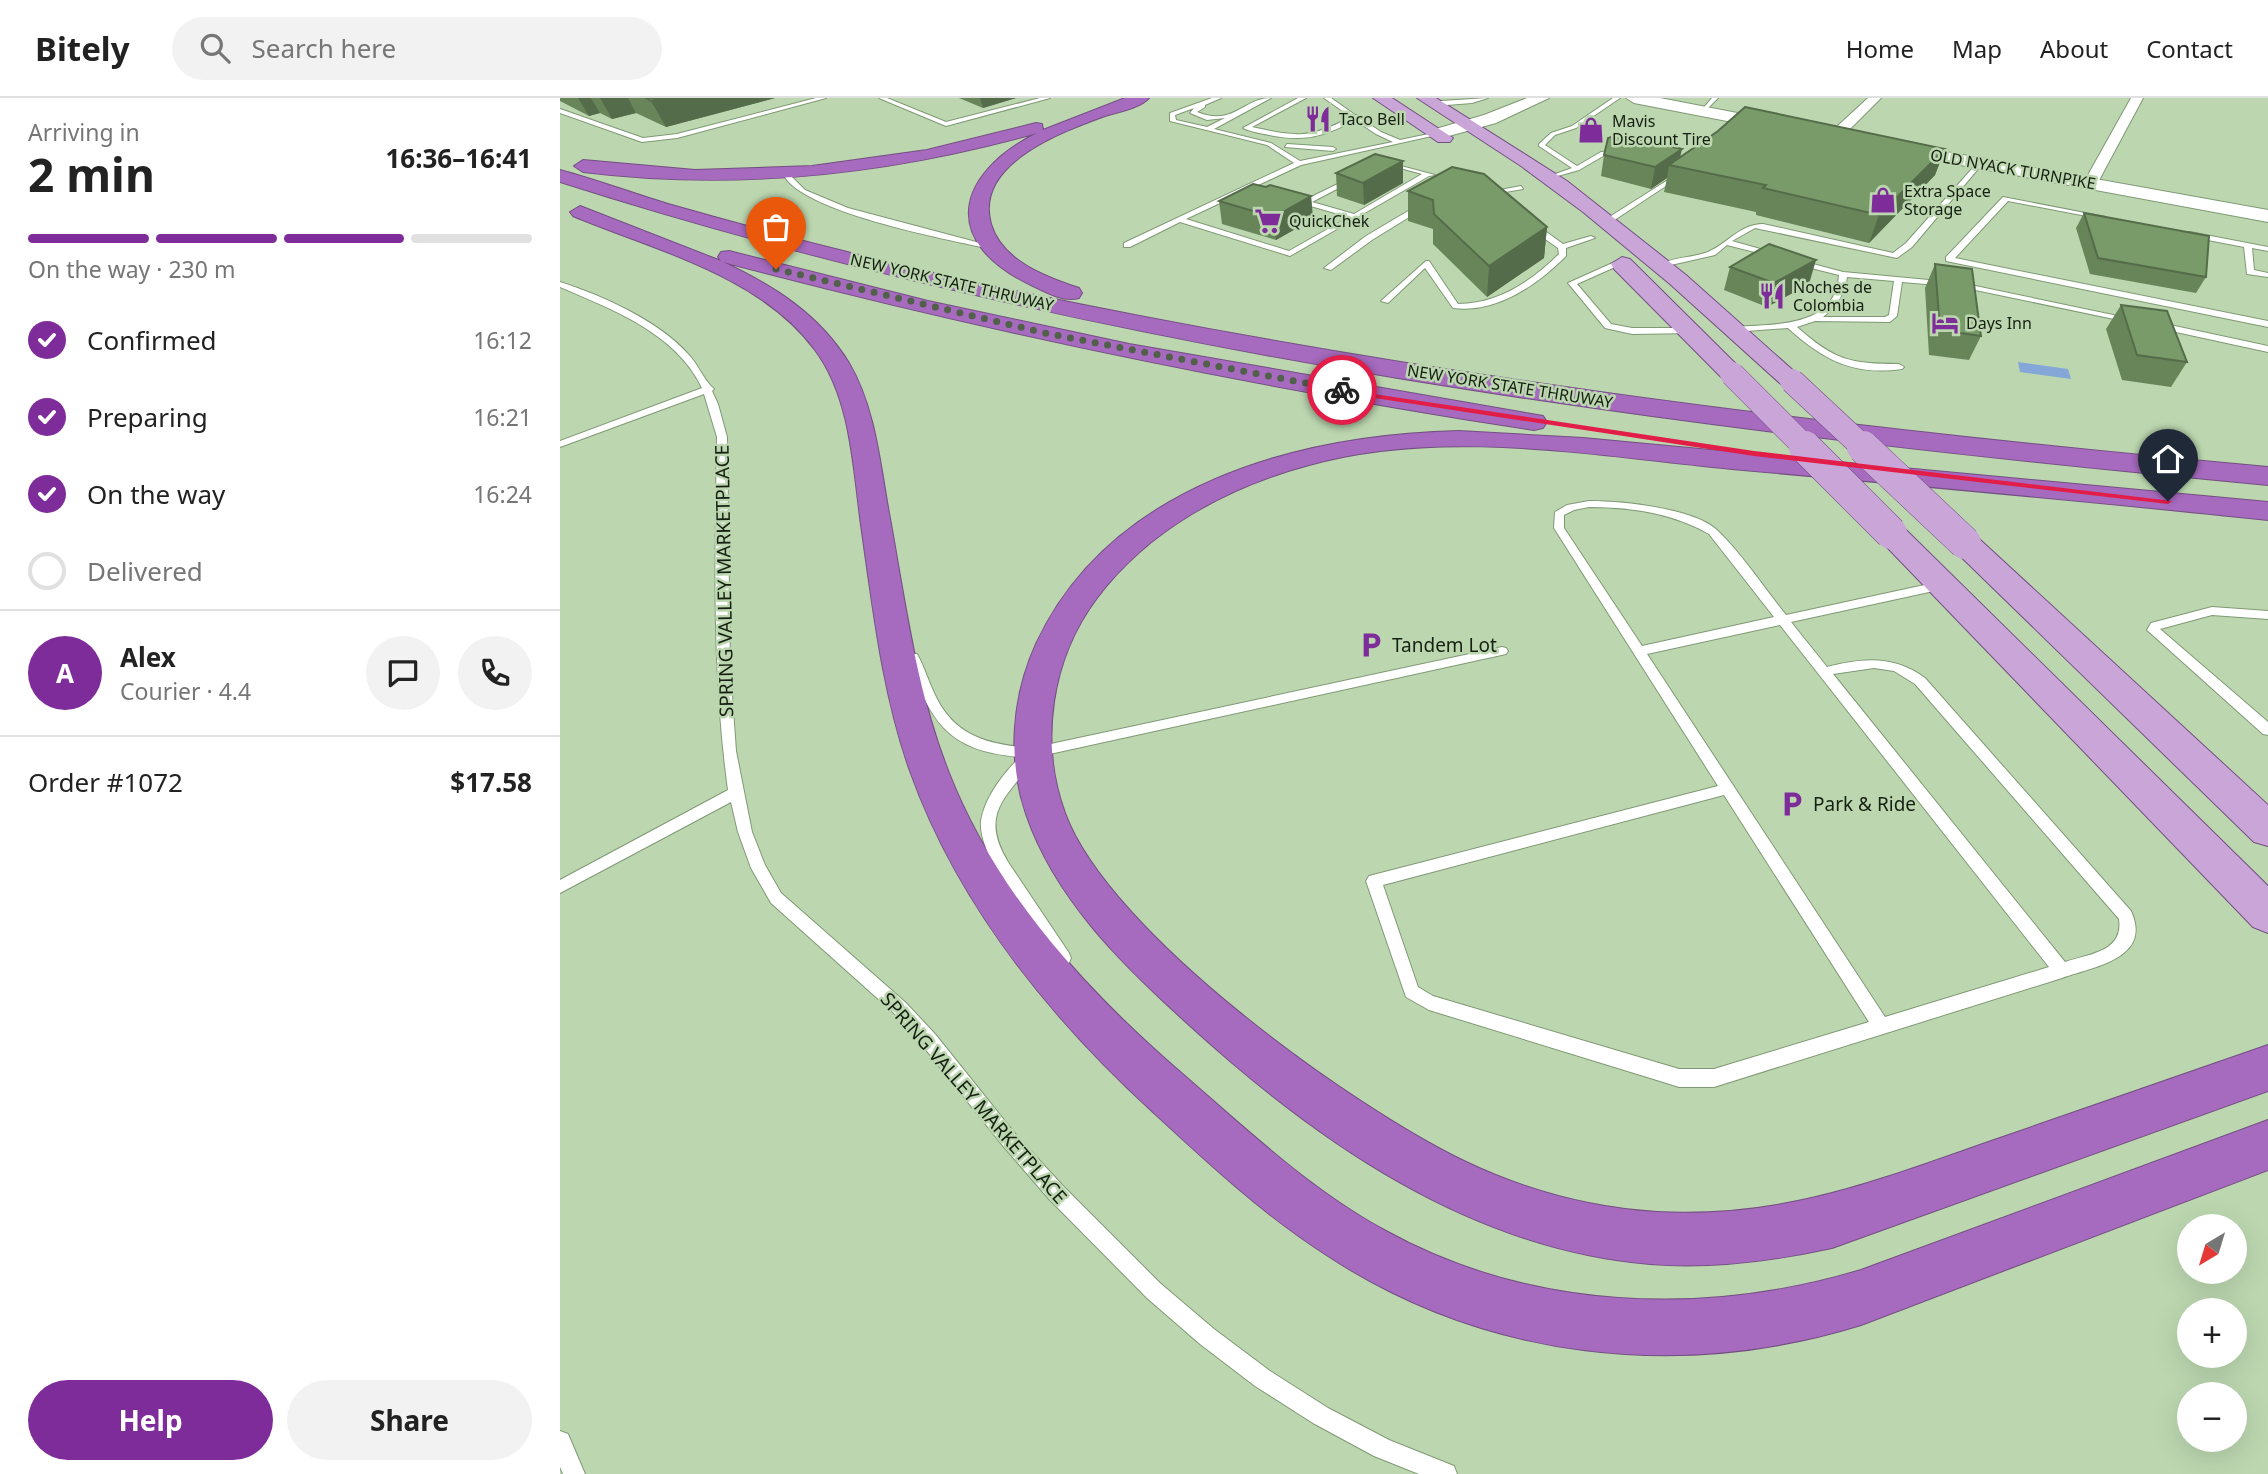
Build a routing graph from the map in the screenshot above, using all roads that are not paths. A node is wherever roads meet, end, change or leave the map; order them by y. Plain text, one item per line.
1 (823, 98) edge
2 (881, 98) edge
3 (900, 98) edge
4 (1047, 98) edge
5 (1117, 98) edge
6 (1142, 98) edge
7 (1268, 98) edge
8 (1303, 98) edge
9 (1327, 98) edge
10 (1381, 98) edge
11 (1485, 98) edge
12 (1541, 98) edge
13 (1617, 98) edge
14 (1637, 98) edge
15 (1875, 98) edge
16 (2137, 98) edge
17 (1214, 100) edge
18 (1439, 100) edge
19 (889, 101) junction
20 (1709, 104) edge
21 (560, 111) edge
22 (1233, 116) junction
23 (1357, 116) junction
24 (1469, 126) junction
25 (1246, 128) junction
26 (1209, 129) junction
27 (1797, 129) edge
28 (1438, 134) junction
29 (1232, 135) junction
30 (1829, 135) joint
31 (1398, 142) junction
32 (1269, 144) junction
33 (1370, 148) junction
34 (1465, 151) dead end
35 (1631, 153) edge
36 (1324, 158) junction
37 (560, 162) edge
38 (1299, 163) junction
39 (1980, 163) junction
40 (1690, 166) edge
41 (1342, 167) edge
42 (1373, 168) edge
43 (1577, 169) junction
44 (1352, 170) edge
45 (784, 172) junction
46 (1498, 173) dead end
47 (1428, 174) junction
48 (1549, 178) junction
49 (1443, 181) edge
50 (1346, 182) junction
51 (2090, 184) junction
52 (1251, 185) junction
53 (1357, 185) edge
54 (1262, 188) edge
55 (1327, 191) junction
56 (1527, 192) joint
57 (1339, 194) edge
58 (1284, 195) edge
59 (567, 198) edge
60 (1497, 201) edge
61 (1306, 202) junction
62 (1428, 203) edge
63 (1355, 216) junction
64 (1519, 216) edge
65 (2268, 216) edge
66 (1179, 219) junction
67 (2114, 219) edge
68 (1568, 221) dead end
69 (1607, 221) junction
70 (2181, 232) edge
71 (1591, 238) junction
72 (1726, 242) junction
73 (1127, 245) dead end
74 (2248, 245) junction
75 (991, 247) junction
76 (1563, 247) junction
77 (2268, 248) edge
78 (1620, 262) junction
79 (1662, 265) junction
80 (1328, 268) dead end
81 (1843, 274) junction
82 (2268, 275) edge
83 (1898, 278) junction
84 (560, 284) edge
85 (1385, 301) dead end
86 (1819, 320) junction
87 (1790, 324) junction
88 (2268, 324) edge
89 (1736, 330) junction
90 (1691, 331) junction
91 (2268, 349) edge
92 (1314, 355) junction
93 (1899, 367) dead end
94 (709, 389) junction
95 (560, 444) edge
96 (2268, 475) edge
97 (2049, 489) junction
98 (2268, 511) edge
99 (1943, 585) junction
100 (887, 586) junction
101 (2268, 615) edge
102 (1783, 620) junction
103 (1502, 651) dead end
104 (1639, 651) junction
105 (1824, 672) junction
106 (2268, 730) edge
107 (1032, 753) junction
108 (1728, 789) junction
109 (738, 791) junction
110 (2268, 830) edge
111 (560, 887) edge
112 (2268, 914) edge
113 (1070, 967) dead end
114 (2062, 971) junction
115 (1086, 989) dead end
116 (1882, 1027) junction
117 (2268, 1068) edge
118 (1216, 1135) junction
119 (2268, 1145) edge
120 (560, 1442) edge
121 (574, 1474) edge
122 (1446, 1474) edge

1 - 21 lane
2 - 19 lane
3 - 19 lane
4 - 19 lane
5 - 45 highway
6 - 75 highway
7 - 22 lane
8 - 25 lane
9 - 23 lane
10 - 28 main road
11 - 18 lane
12 - 24 street
13 - 43 lane
14 - 20 street
15 - 30 street
16 - 51 street
17 - 22 lane
17 - 26 lane
18 - 24 main road
20 - 27 street
22 - 26 lane
23 - 25 lane
23 - 31 lane
24 - 28 street
24 - 48 main road
25 - 29 lane
26 - 29 lane
28 - 31 lane
28 - 34 main road
29 - 32 lane
30 - 39 street, OLD NYACK TURNPIKE
31 - 33 lane
32 - 33 lane
32 - 38 lane
33 - 36 lane
35 - 43 lane
36 - 38 lane
36 - 41 lane
37 - 45 highway
38 - 52 lane
39 - 51 street, OLD NYACK TURNPIKE
39 - 72 lane
40 - 69 lane
42 - 47 lane
43 - 48 lane
44 - 50 lane
45 - 75 lane
46 - 56 main road
47 - 49 lane
47 - 63 lane
48 - 69 main road
50 - 53 lane
50 - 55 lane
51 - 65 street, OLD NYACK TURNPIKE
52 - 54 lane
52 - 66 lane
55 - 57 lane
55 - 61 lane
56 - 60 lane
58 - 61 lane
59 - 92 highway, NEW YORK STATE THRUWAY
59 - 97 highway, NEW YORK STATE THRUWAY
59 - 100 highway
61 - 63 lane
62 - 80 lane
63 - 66 lane
64 - 76 lane
66 - 73 lane
67 - 88 lane
68 - 71 main road
69 - 79 main road
70 - 74 lane
71 - 76 lane
71 - 78 main road
72 - 79 lane
72 - 81 lane
74 - 77 lane
74 - 82 lane
75 - 92 highway
76 - 85 lane
78 - 90 main road
78 - 90 lane
79 - 89 main road
81 - 83 lane
81 - 86 lane
83 - 86 lane
83 - 91 lane
84 - 94 lane, SPRING VALLEY MARKETPLACE
86 - 87 lane
87 - 89 lane
87 - 93 lane
89 - 110 main road, bridge
90 - 99 main road, bridge
92 - 96 highway, NEW YORK STATE THRUWAY
94 - 95 lane
94 - 109 lane, SPRING VALLEY MARKETPLACE
97 - 98 highway, NEW YORK STATE THRUWAY
97 - 107 highway
99 - 102 lane
99 - 112 main road
100 - 107 lane
100 - 118 highway
101 - 106 lane
102 - 104 lane
102 - 104 lane
102 - 105 lane
103 - 107 lane
104 - 108 lane
105 - 114 lane
105 - 114 lane
107 - 113 lane
107 - 117 highway
108 - 116 lane
108 - 116 lane
109 - 111 lane
109 - 122 lane, SPRING VALLEY MARKETPLACE
114 - 116 lane
115 - 118 lane
118 - 119 highway
120 - 121 lane

